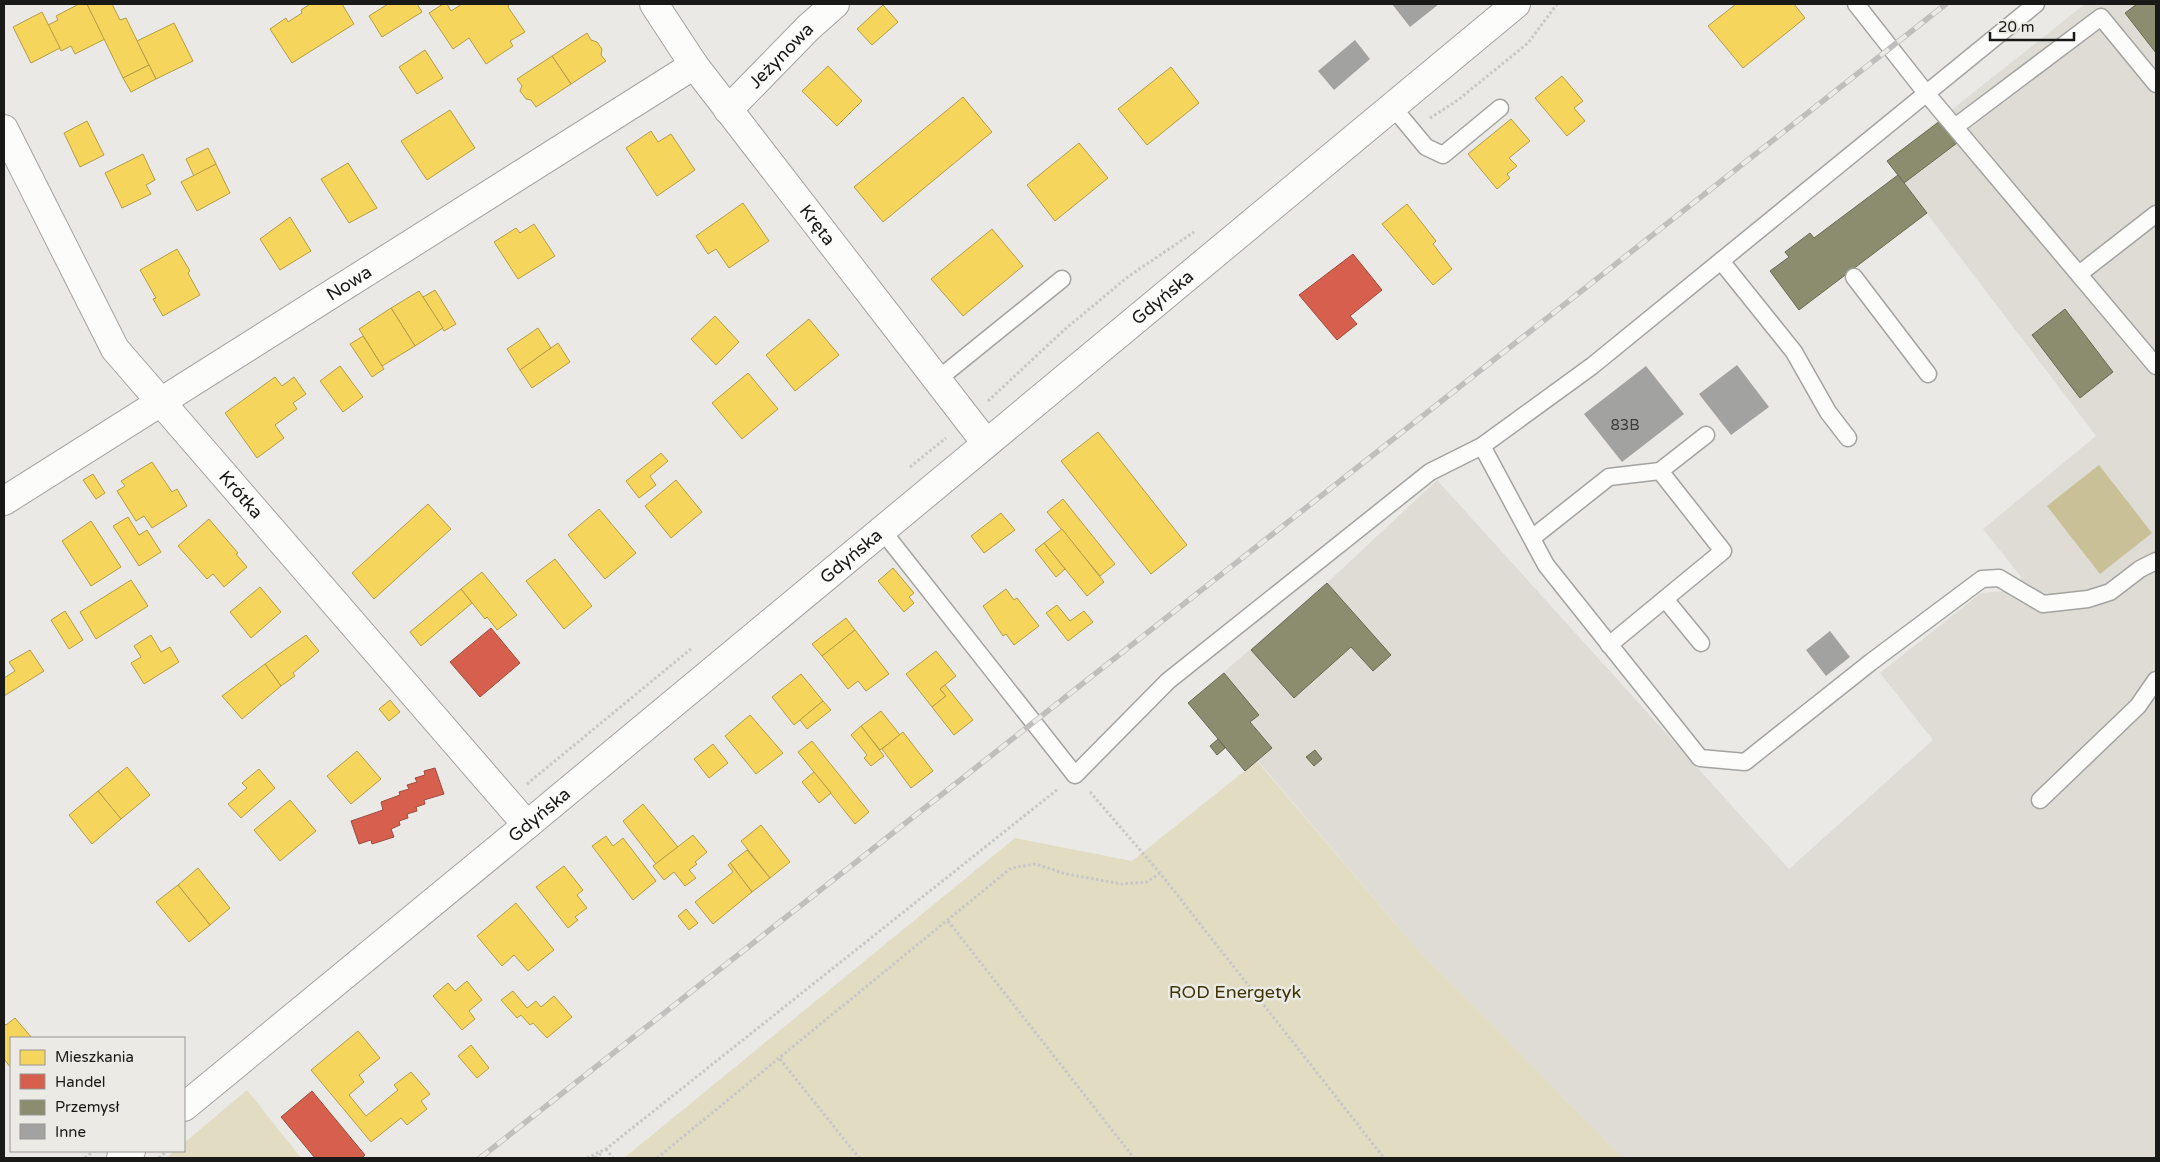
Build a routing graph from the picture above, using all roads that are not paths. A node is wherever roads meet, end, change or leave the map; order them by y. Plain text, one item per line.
1 (654, 4) edge
2 (835, 4) edge
3 (1516, 4) edge
4 (1856, 4) edge
5 (2036, 4) edge
6 (694, 65) junction
7 (2156, 84) edge
8 (1926, 93) junction
9 (1392, 106) junction
10 (1500, 108) dead end
11 (728, 110) junction
12 (1955, 126) junction
13 (4, 129) edge
14 (2156, 214) edge
15 (1721, 261) junction
16 (2079, 274) junction
17 (1854, 277) dead end
18 (1062, 278) dead end
19 (2156, 364) edge
20 (1928, 374) dead end
21 (937, 380) junction
22 (161, 401) junction
23 (1706, 435) dead end
24 (1848, 438) dead end
25 (986, 443) junction
26 (1482, 446) junction
27 (1660, 471) junction
28 (4, 501) edge
29 (882, 529) junction
30 (1532, 538) junction
31 (2156, 561) edge
32 (1665, 599) junction
33 (1701, 643) dead end
34 (1609, 645) junction
35 (2156, 680) edge
36 (2040, 800) dead end
37 (528, 825) junction
38 (185, 1106) edge

1 - 6 street, Kręta
2 - 11 street, Jeżynowa
3 - 9 street, Gdyńska
4 - 8 lane
5 - 8 lane
6 - 11 street, Kręta
6 - 22 street, Nowa
7 - 12 lane
8 - 12 lane
8 - 15 lane
9 - 10 lane
9 - 25 street, Gdyńska
11 - 21 street, Kręta
12 - 16 lane
13 - 22 street, Krótka
14 - 16 lane
15 - 24 lane
15 - 26 lane
16 - 19 lane
17 - 20 lane
18 - 21 lane
21 - 25 street, Kręta
22 - 28 street, Nowa
22 - 37 street, Krótka
23 - 27 lane
25 - 29 street, Gdyńska
26 - 29 lane
26 - 30 lane
27 - 30 lane
27 - 32 lane
29 - 37 street, Gdyńska
30 - 34 lane
31 - 34 lane
32 - 33 lane
32 - 34 lane
35 - 36 lane
37 - 38 street, Gdyńska

